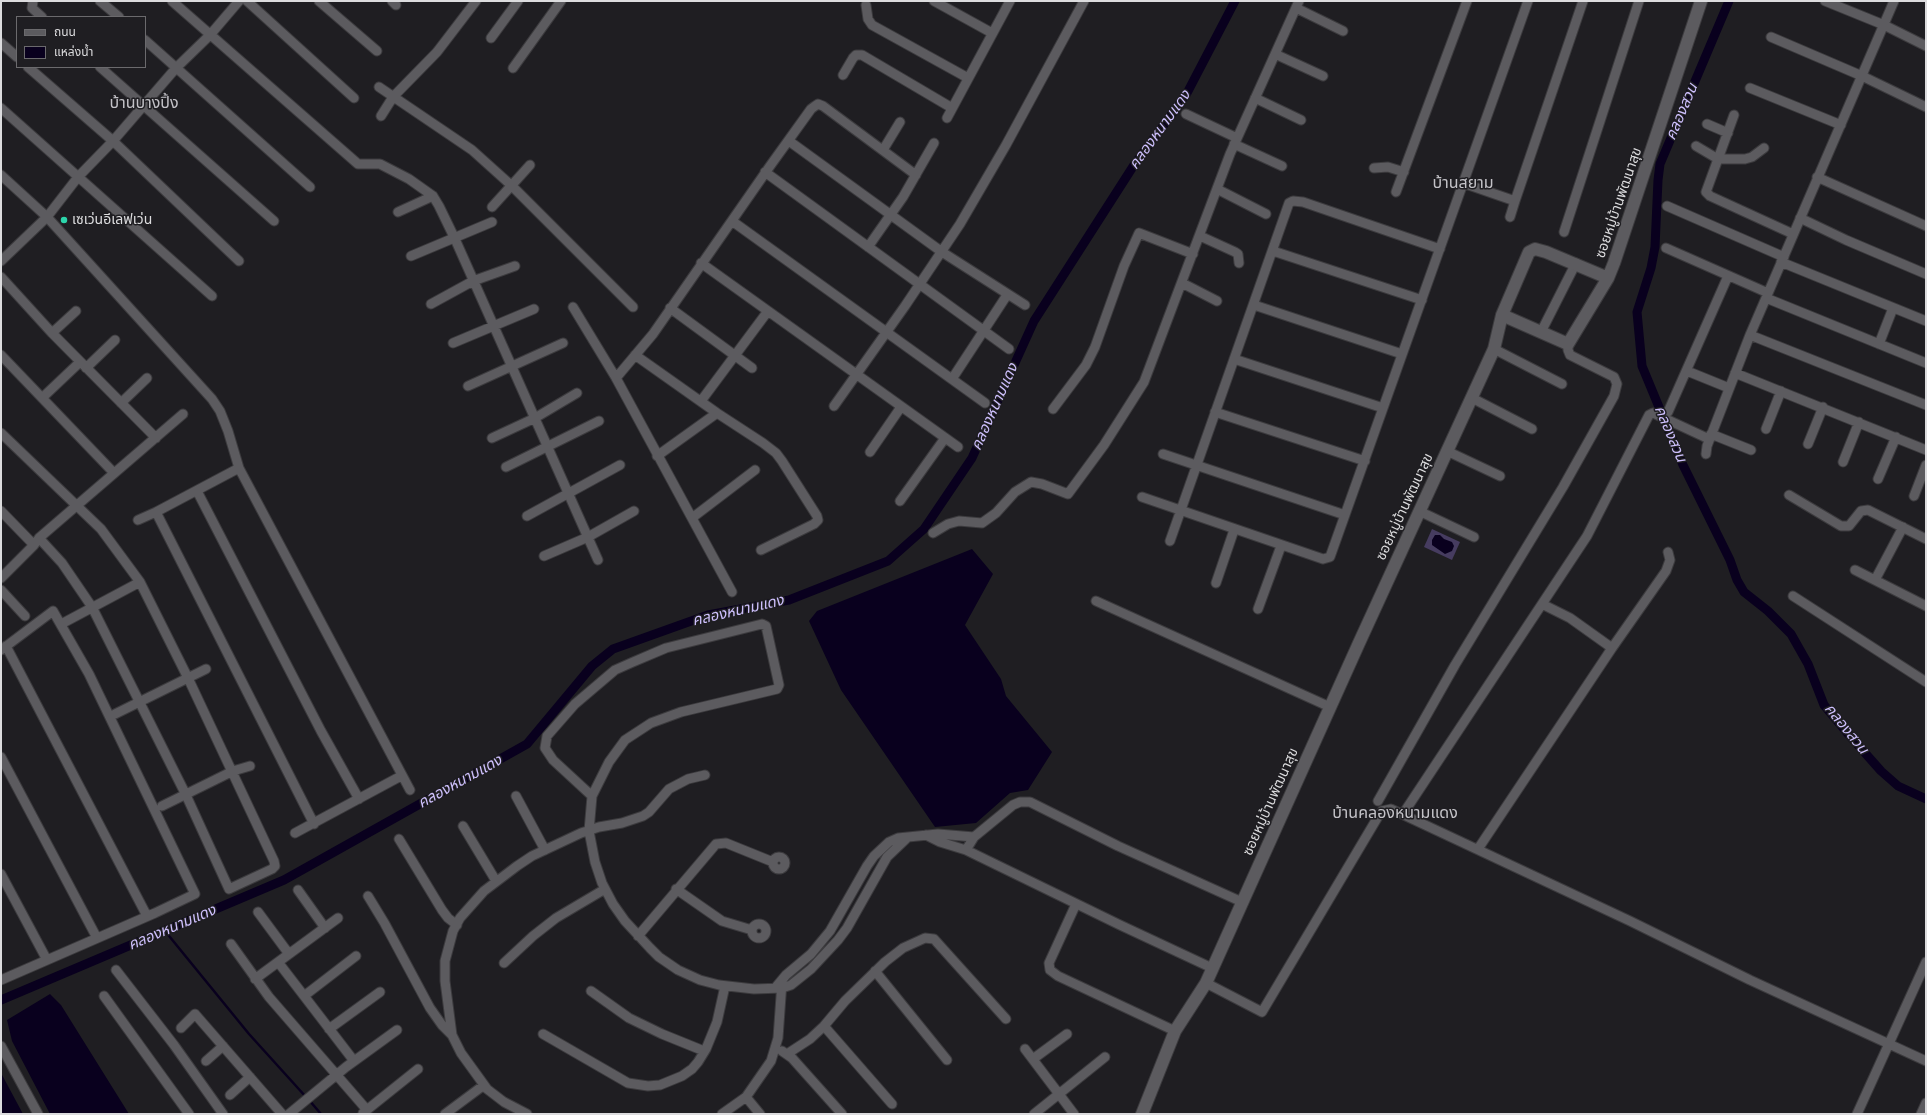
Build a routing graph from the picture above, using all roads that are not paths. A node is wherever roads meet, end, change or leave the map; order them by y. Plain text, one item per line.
1 (33, 1) edge
2 (100, 1) edge
3 (172, 1) edge
4 (238, 1) edge
5 (246, 1) edge
6 (319, 1) edge
7 (476, 1) edge
8 (518, 1) edge
9 (561, 1) edge
10 (934, 1) edge
11 (1010, 1) edge
12 (1084, 1) edge
13 (1468, 1) edge
14 (1528, 1) edge
15 (1583, 1) edge
16 (1639, 1) edge
17 (1701, 1) edge
18 (1824, 1) edge
19 (1894, 1) edge
20 (866, 5) dead end
21 (1298, 5) edge
22 (41, 16) edge
23 (118, 16) edge
24 (1884, 25) junction
25 (1343, 30) dead end
26 (992, 33) junction
27 (210, 35) junction
28 (491, 38) dead end
29 (1771, 38) dead end
30 (146, 41) edge
31 (1, 43) edge
32 (1926, 46) edge
33 (377, 52) dead end
34 (1275, 54) junction
35 (16, 56) edge
36 (29, 68) edge
37 (101, 68) edge
38 (176, 68) junction
39 (513, 68) dead end
40 (843, 75) dead end
41 (1323, 76) dead end
42 (1862, 76) junction
43 (968, 78) junction
44 (379, 86) dead end
45 (1750, 88) dead end
46 (393, 97) junction
47 (354, 98) dead end
48 (1255, 98) junction
49 (145, 106) junction
50 (1926, 107) edge
51 (1, 108) edge
52 (952, 108) junction
53 (1186, 114) dead end
54 (1734, 115) dead end
55 (381, 116) dead end
56 (947, 118) dead end
57 (1301, 120) dead end
58 (900, 122) dead end
59 (1707, 124) dead end
60 (1841, 125) junction
61 (1728, 133) junction
62 (114, 141) junction
63 (789, 141) junction
64 (1236, 141) junction
65 (934, 143) dead end
66 (1696, 146) dead end
67 (1764, 148) dead end
68 (883, 150) junction
69 (1718, 159) junction
70 (530, 165) dead end
71 (1282, 166) dead end
72 (1374, 168) dead end
73 (765, 172) junction
74 (1404, 172) junction
75 (1, 175) edge
76 (916, 175) junction
77 (78, 177) junction
78 (1817, 177) junction
79 (1463, 183) junction
80 (512, 186) junction
81 (310, 187) dead end
82 (1217, 189) junction
83 (1396, 192) dead end
84 (433, 196) junction
85 (1516, 201) junction
86 (1667, 206) dead end
87 (492, 207) dead end
88 (398, 212) dead end
89 (890, 214) junction
90 (1266, 214) dead end
91 (47, 217) junction
92 (1510, 217) dead end
93 (1800, 218) junction
94 (274, 221) dead end
95 (732, 221) junction
96 (492, 222) dead end
97 (1926, 226) edge
98 (1564, 232) dead end
99 (1793, 234) junction
100 (1200, 236) junction
101 (455, 239) junction
102 (868, 247) junction
103 (1666, 248) dead end
104 (1440, 249) junction
105 (1273, 251) junction
106 (942, 252) junction
107 (1193, 254) junction
108 (412, 256) dead end
109 (1782, 259) junction
110 (1, 261) edge
111 (239, 261) dead end
112 (701, 263) junction
113 (1239, 263) dead end
114 (1576, 263) junction
115 (515, 266) dead end
116 (1926, 274) edge
117 (1728, 276) junction
118 (1, 277) edge
119 (1608, 278) junction
120 (473, 281) junction
121 (1182, 283) junction
122 (920, 285) junction
123 (1008, 295) junction
124 (212, 296) dead end
125 (1767, 296) junction
126 (1217, 300) dead end
127 (1422, 300) junction
128 (431, 304) dead end
129 (1025, 305) dead end
130 (1254, 305) junction
131 (573, 307) dead end
132 (633, 307) dead end
133 (670, 308) junction
134 (1893, 308) junction
135 (534, 309) dead end
136 (76, 311) dead end
137 (768, 311) junction
138 (1502, 315) junction
139 (1926, 321) edge
140 (493, 325) junction
141 (985, 332) junction
142 (1541, 332) junction
143 (52, 333) junction
144 (886, 333) junction
145 (1750, 334) junction
146 (115, 340) dead end
147 (453, 343) dead end
148 (563, 343) dead end
149 (1568, 344) junction
150 (1879, 344) junction
151 (1009, 349) dead end
152 (1494, 349) junction
153 (735, 354) junction
154 (1402, 354) junction
155 (1, 355) edge
156 (635, 355) junction
157 (1234, 359) junction
158 (1926, 363) edge
159 (83, 365) junction
160 (511, 365) junction
161 (752, 368) dead end
162 (1687, 371) junction
163 (1735, 373) junction
164 (856, 374) junction
165 (147, 378) dead end
166 (616, 378) junction
167 (952, 380) junction
168 (1562, 384) dead end
169 (468, 386) dead end
170 (1729, 388) junction
171 (1781, 392) junction
172 (578, 393) dead end
173 (42, 398) junction
174 (1472, 399) junction
175 (701, 402) junction
176 (121, 403) junction
177 (985, 403) dead end
178 (1926, 405) edge
179 (834, 406) dead end
180 (901, 407) junction
181 (1822, 407) junction
182 (1383, 408) junction
183 (1053, 409) dead end
184 (1215, 412) junction
185 (1668, 412) dead end
186 (717, 413) junction
187 (184, 414) dead end
188 (534, 418) junction
189 (599, 421) dead end
190 (1859, 422) junction
191 (1532, 429) dead end
192 (1766, 429) dead end
193 (2, 435) edge
194 (1710, 437) junction
195 (1896, 437) junction
196 (156, 438) junction
197 (492, 438) dead end
198 (944, 438) junction
199 (1808, 444) dead end
200 (547, 446) junction
201 (958, 447) dead end
202 (1751, 450) dead end
203 (1926, 450) edge
204 (1448, 451) junction
205 (870, 452) dead end
206 (1163, 454) dead end
207 (1706, 454) dead end
208 (657, 456) junction
209 (1365, 461) junction
210 (1843, 462) dead end
211 (620, 465) dead end
212 (1926, 465) edge
213 (1197, 466) junction
214 (239, 468) junction
215 (506, 468) dead end
216 (755, 470) dead end
217 (114, 473) junction
218 (1500, 476) dead end
219 (1878, 479) dead end
220 (197, 491) junction
221 (569, 494) junction
222 (1789, 495) dead end
223 (1914, 496) dead end
224 (1142, 497) dead end
225 (900, 501) dead end
226 (78, 506) junction
227 (1, 511) edge
228 (634, 511) dead end
229 (1180, 511) junction
230 (156, 512) junction
231 (1420, 512) junction
232 (1345, 515) junction
233 (528, 516) dead end
234 (692, 518) junction
235 (138, 520) dead end
236 (1903, 527) junction
237 (1234, 530) junction
238 (934, 533) dead end
239 (588, 537) junction
240 (1474, 537) dead end
241 (1926, 539) edge
242 (1170, 541) dead end
243 (37, 542) junction
244 (1281, 546) junction
245 (761, 550) dead end
246 (1668, 552) dead end
247 (544, 556) dead end
248 (598, 560) dead end
249 (1855, 570) dead end
250 (1, 578) edge
251 (1874, 580) junction
252 (140, 582) junction
253 (1216, 583) dead end
254 (732, 592) dead end
255 (3, 594) edge
256 (1793, 596) dead end
257 (1096, 601) dead end
258 (1542, 604) junction
259 (1926, 606) edge
260 (92, 608) junction
261 (1258, 609) dead end
262 (25, 616) dead end
263 (66, 622) dead end
264 (4, 648) edge
265 (1612, 648) junction
266 (206, 669) dead end
267 (188, 678) junction
268 (1926, 682) edge
269 (139, 701) junction
270 (1330, 707) junction
271 (115, 714) dead end
272 (1, 757) edge
273 (250, 766) dead end
274 (233, 772) junction
275 (706, 774) dead end
276 (401, 776) junction
277 (410, 790) dead end
278 (186, 795) junction
279 (516, 796) dead end
280 (592, 796) junction
281 (360, 799) junction
282 (1378, 801) dead end
283 (162, 806) dead end
284 (1403, 814) junction
285 (314, 824) junction
286 (463, 826) dead end
287 (589, 831) junction
288 (295, 833) dead end
289 (926, 835) junction
290 (908, 837) junction
291 (974, 837) junction
292 (398, 839) dead end
293 (1478, 849) junction
294 (545, 850) junction
295 (966, 850) junction
296 (773, 862) dead end
297 (1, 874) edge
298 (496, 881) junction
299 (605, 889) junction
300 (676, 889) junction
301 (298, 890) dead end
302 (368, 896) dead end
303 (1242, 902) junction
304 (1076, 904) junction
305 (258, 912) dead end
306 (147, 916) junction
307 (338, 918) dead end
308 (457, 925) junction
309 (325, 928) junction
310 (752, 930) dead end
311 (638, 936) junction
312 (97, 938) junction
313 (231, 944) dead end
314 (289, 954) junction
315 (356, 956) dead end
316 (47, 960) junction
317 (278, 962) junction
318 (1926, 962) edge
319 (504, 963) dead end
320 (1212, 968) junction
321 (116, 970) dead end
322 (875, 971) junction
323 (255, 978) junction
324 (1, 980) edge
325 (1206, 982) junction
326 (725, 986) junction
327 (778, 986) junction
328 (591, 991) dead end
329 (380, 992) dead end
330 (104, 996) dead end
331 (304, 996) junction
332 (1006, 1019) dead end
333 (824, 1026) junction
334 (181, 1028) dead end
335 (329, 1029) junction
336 (397, 1030) dead end
337 (1175, 1031) junction
338 (543, 1034) dead end
339 (1067, 1034) dead end
340 (452, 1035) junction
341 (1889, 1043) junction
342 (1, 1046) edge
343 (223, 1046) junction
344 (776, 1046) junction
345 (1025, 1049) dead end
346 (704, 1051) junction
347 (787, 1054) junction
348 (1105, 1057) dead end
349 (1033, 1059) junction
350 (947, 1060) dead end
351 (206, 1061) dead end
352 (354, 1061) junction
353 (1926, 1061) edge
354 (418, 1069) dead end
355 (336, 1075) junction
356 (250, 1077) junction
357 (484, 1085) junction
358 (1059, 1094) junction
359 (230, 1095) dead end
360 (746, 1097) junction
361 (1926, 1103) edge
362 (892, 1104) dead end
363 (364, 1112) edge
364 (38, 1114) edge
365 (189, 1114) edge
366 (224, 1114) edge
367 (282, 1114) edge
368 (289, 1114) edge
369 (445, 1114) edge
370 (525, 1114) edge
371 (722, 1114) edge
372 (760, 1114) edge
373 (842, 1114) edge
374 (1034, 1114) edge
375 (1074, 1114) edge
376 (1142, 1114) edge
377 (1857, 1114) edge
378 (1921, 1114) edge

1 - 22 street
2 - 23 street
3 - 27 street
4 - 27 street
5 - 47 street
6 - 33 street
7 - 46 street
8 - 28 street
9 - 39 street
10 - 26 street
11 - 26 street
12 - 106 street
13 - 74 street
14 - 79 street
15 - 85 street
16 - 98 street
17 - 119 street, ซอยหมู่บ้านพัฒนาสุข
18 - 24 street
19 - 24 street
20 - 43 street
21 - 25 street
21 - 34 street
24 - 32 street
24 - 42 street
26 - 43 street
27 - 38 street
27 - 84 street
29 - 42 street
30 - 38 street
31 - 35 street
34 - 41 street
34 - 48 street
36 - 62 street
37 - 49 street
38 - 49 street
38 - 81 street
40 - 52 street
42 - 50 street
42 - 60 street
43 - 52 street
44 - 46 street
45 - 60 street
46 - 55 street
46 - 80 street
48 - 57 street
48 - 64 street
49 - 62 street
49 - 94 street
51 - 77 street
52 - 56 street
53 - 64 street
54 - 61 street
58 - 68 street
59 - 61 street
60 - 78 street
61 - 69 street
62 - 77 street
62 - 111 street
63 - 68 street
63 - 73 street
63 - 89 street
64 - 71 street
64 - 82 street
65 - 76 street
66 - 69 street
67 - 69 street
68 - 76 street
69 - 99 street
70 - 80 street
72 - 74 street
73 - 95 street
73 - 102 street
74 - 83 street
75 - 91 street
76 - 89 street
77 - 91 street
77 - 124 street
78 - 93 street
78 - 97 street
79 - 85 street
79 - 104 street
80 - 87 street
80 - 132 street
82 - 90 street
82 - 100 street
84 - 88 street
84 - 101 street
85 - 92 street
86 - 109 street
89 - 102 street
89 - 106 street
91 - 110 street
91 - 214 street
93 - 99 street
93 - 116 street
95 - 112 street
95 - 144 street
96 - 101 street
99 - 109 street
100 - 107 street
100 - 113 street
101 - 108 street
101 - 120 street
102 - 122 street
103 - 117 street
104 - 105 street
104 - 127 street
105 - 127 street
105 - 130 street
106 - 122 street
106 - 123 street
107 - 121 street
107 - 183 street
109 - 125 street
109 - 134 street
112 - 133 street
112 - 137 street
114 - 119 street, ซอยหมู่บ้านพัฒนาสุข
114 - 138 street, ซอยหมู่บ้านพัฒนาสุข
114 - 142 street
115 - 120 street
117 - 125 street
117 - 162 street
118 - 143 street
119 - 149 street
120 - 128 street
120 - 140 street
121 - 126 street
121 - 238 street
122 - 141 street
122 - 144 street
123 - 129 street
123 - 141 street
125 - 145 street
125 - 150 street
127 - 154 street
130 - 154 street
130 - 157 street
131 - 166 street
133 - 153 street
133 - 156 street
134 - 139 street
134 - 150 street
135 - 140 street
136 - 143 street
137 - 153 street
137 - 164 street
138 - 142 street
138 - 152 street, ซอยหมู่บ้านพัฒนาสุข
140 - 147 street
140 - 160 street
141 - 151 street
141 - 167 street
142 - 149 street
143 - 159 street
144 - 164 street
144 - 167 street
145 - 163 street
145 - 178 street
146 - 159 street
148 - 160 street
149 - 282 street
150 - 158 street
152 - 168 street
152 - 174 street, ซอยหมู่บ้านพัฒนาสุข
153 - 161 street
153 - 175 street
154 - 182 street
155 - 173 street
156 - 166 street
156 - 175 street
157 - 182 street
157 - 184 street
159 - 173 street
159 - 176 street
160 - 169 street
160 - 188 street
162 - 170 street
162 - 185 street
163 - 170 street
163 - 171 street
164 - 179 street
164 - 180 street
165 - 176 street
166 - 208 street
167 - 177 street
170 - 194 street
171 - 181 street
171 - 192 street
172 - 188 street
173 - 217 street
174 - 191 street
174 - 204 street, ซอยหมู่บ้านพัฒนาสุข
175 - 186 street
176 - 196 street
180 - 198 street
180 - 205 street
181 - 190 street
181 - 199 street
182 - 209 street
184 - 209 street
184 - 213 street
186 - 208 street
186 - 245 street
187 - 196 street
188 - 197 street
188 - 200 street
189 - 200 street
190 - 195 street
190 - 210 street
193 - 226 street
194 - 202 street
194 - 207 street
194 - 258 street
195 - 203 street
195 - 219 street
196 - 217 street
198 - 201 street
198 - 225 street
200 - 215 street
200 - 221 street
204 - 218 street
204 - 231 street, ซอยหมู่บ้านพัฒนาสุข
206 - 213 street
208 - 234 street
209 - 232 street
211 - 221 street
212 - 223 street
213 - 229 street
213 - 232 street
214 - 220 street
214 - 276 street
216 - 234 street
217 - 226 street
220 - 230 street
220 - 281 street
221 - 233 street
221 - 239 street
222 - 236 street
224 - 229 street
226 - 243 street
226 - 252 street
227 - 243 street
228 - 239 street
229 - 237 street
229 - 242 street
230 - 235 street
230 - 285 street
231 - 240 street
231 - 270 street, ซอยหมู่บ้านพัฒนาสุข
232 - 244 street
234 - 254 street
236 - 241 street
236 - 251 street
237 - 244 street
237 - 253 street
239 - 247 street
239 - 248 street
243 - 250 street
243 - 260 street
244 - 261 street
246 - 265 street
249 - 251 street
251 - 259 street
252 - 260 street
252 - 267 street
255 - 262 street
256 - 268 street
257 - 270 street
258 - 265 street
258 - 284 street
260 - 263 street
260 - 269 street
264 - 306 street
264 - 306 street
265 - 293 street
266 - 267 street
267 - 269 street
267 - 274 street
269 - 271 street
269 - 278 street
270 - 303 street, ซอยหมู่บ้านพัฒนาสุข
272 - 312 street
273 - 274 street
274 - 278 street
274 - 278 street
275 - 287 street
276 - 277 street
276 - 281 street
278 - 283 street
279 - 294 street
280 - 280 street
280 - 287 street
281 - 285 street
284 - 293 street
284 - 325 street
285 - 288 street
286 - 298 street
287 - 294 street
287 - 299 street
289 - 290 street
289 - 291 street
289 - 295 street
290 - 327 street
290 - 327 street
291 - 295 street
291 - 303 street
292 - 308 street
293 - 341 street
294 - 298 street
295 - 304 street
296 - 300 street
297 - 316 street
298 - 308 street
299 - 311 street
299 - 319 street
300 - 310 street
300 - 311 street
301 - 309 street
302 - 340 street
303 - 320 street, ซอยหมู่บ้านพัฒนาสุข
304 - 320 street
304 - 337 street
305 - 314 street
306 - 312 street
307 - 309 street
308 - 340 street
309 - 314 street
311 - 326 street
312 - 316 street
313 - 323 street
314 - 317 street
315 - 331 street
316 - 324 street
317 - 323 street
317 - 331 street
318 - 341 street
320 - 325 street, ซอยหมู่บ้านพัฒนาสุข
321 - 366 street
322 - 332 street
322 - 333 street
322 - 350 street
323 - 355 street
325 - 337 street, ซอยหมู่บ้านพัฒนาสุข
326 - 327 street
326 - 346 street
327 - 344 street
328 - 346 street
329 - 335 street
330 - 365 street
331 - 335 street
333 - 347 street
333 - 362 street
334 - 343 street
335 - 352 street
336 - 352 street
337 - 376 street, ซอยหมู่บ้านพัฒนาสุข
338 - 346 street
339 - 349 street
340 - 357 street
341 - 353 street
341 - 377 street
342 - 364 street
343 - 351 street
343 - 356 street
344 - 347 street
344 - 360 street
345 - 349 street
347 - 373 street
348 - 358 street
349 - 358 street
352 - 355 street
354 - 363 street
355 - 363 street
355 - 368 street
356 - 359 street
356 - 367 street
357 - 369 street
357 - 370 street
358 - 374 street
358 - 375 street
360 - 371 street
360 - 372 street
361 - 378 street

